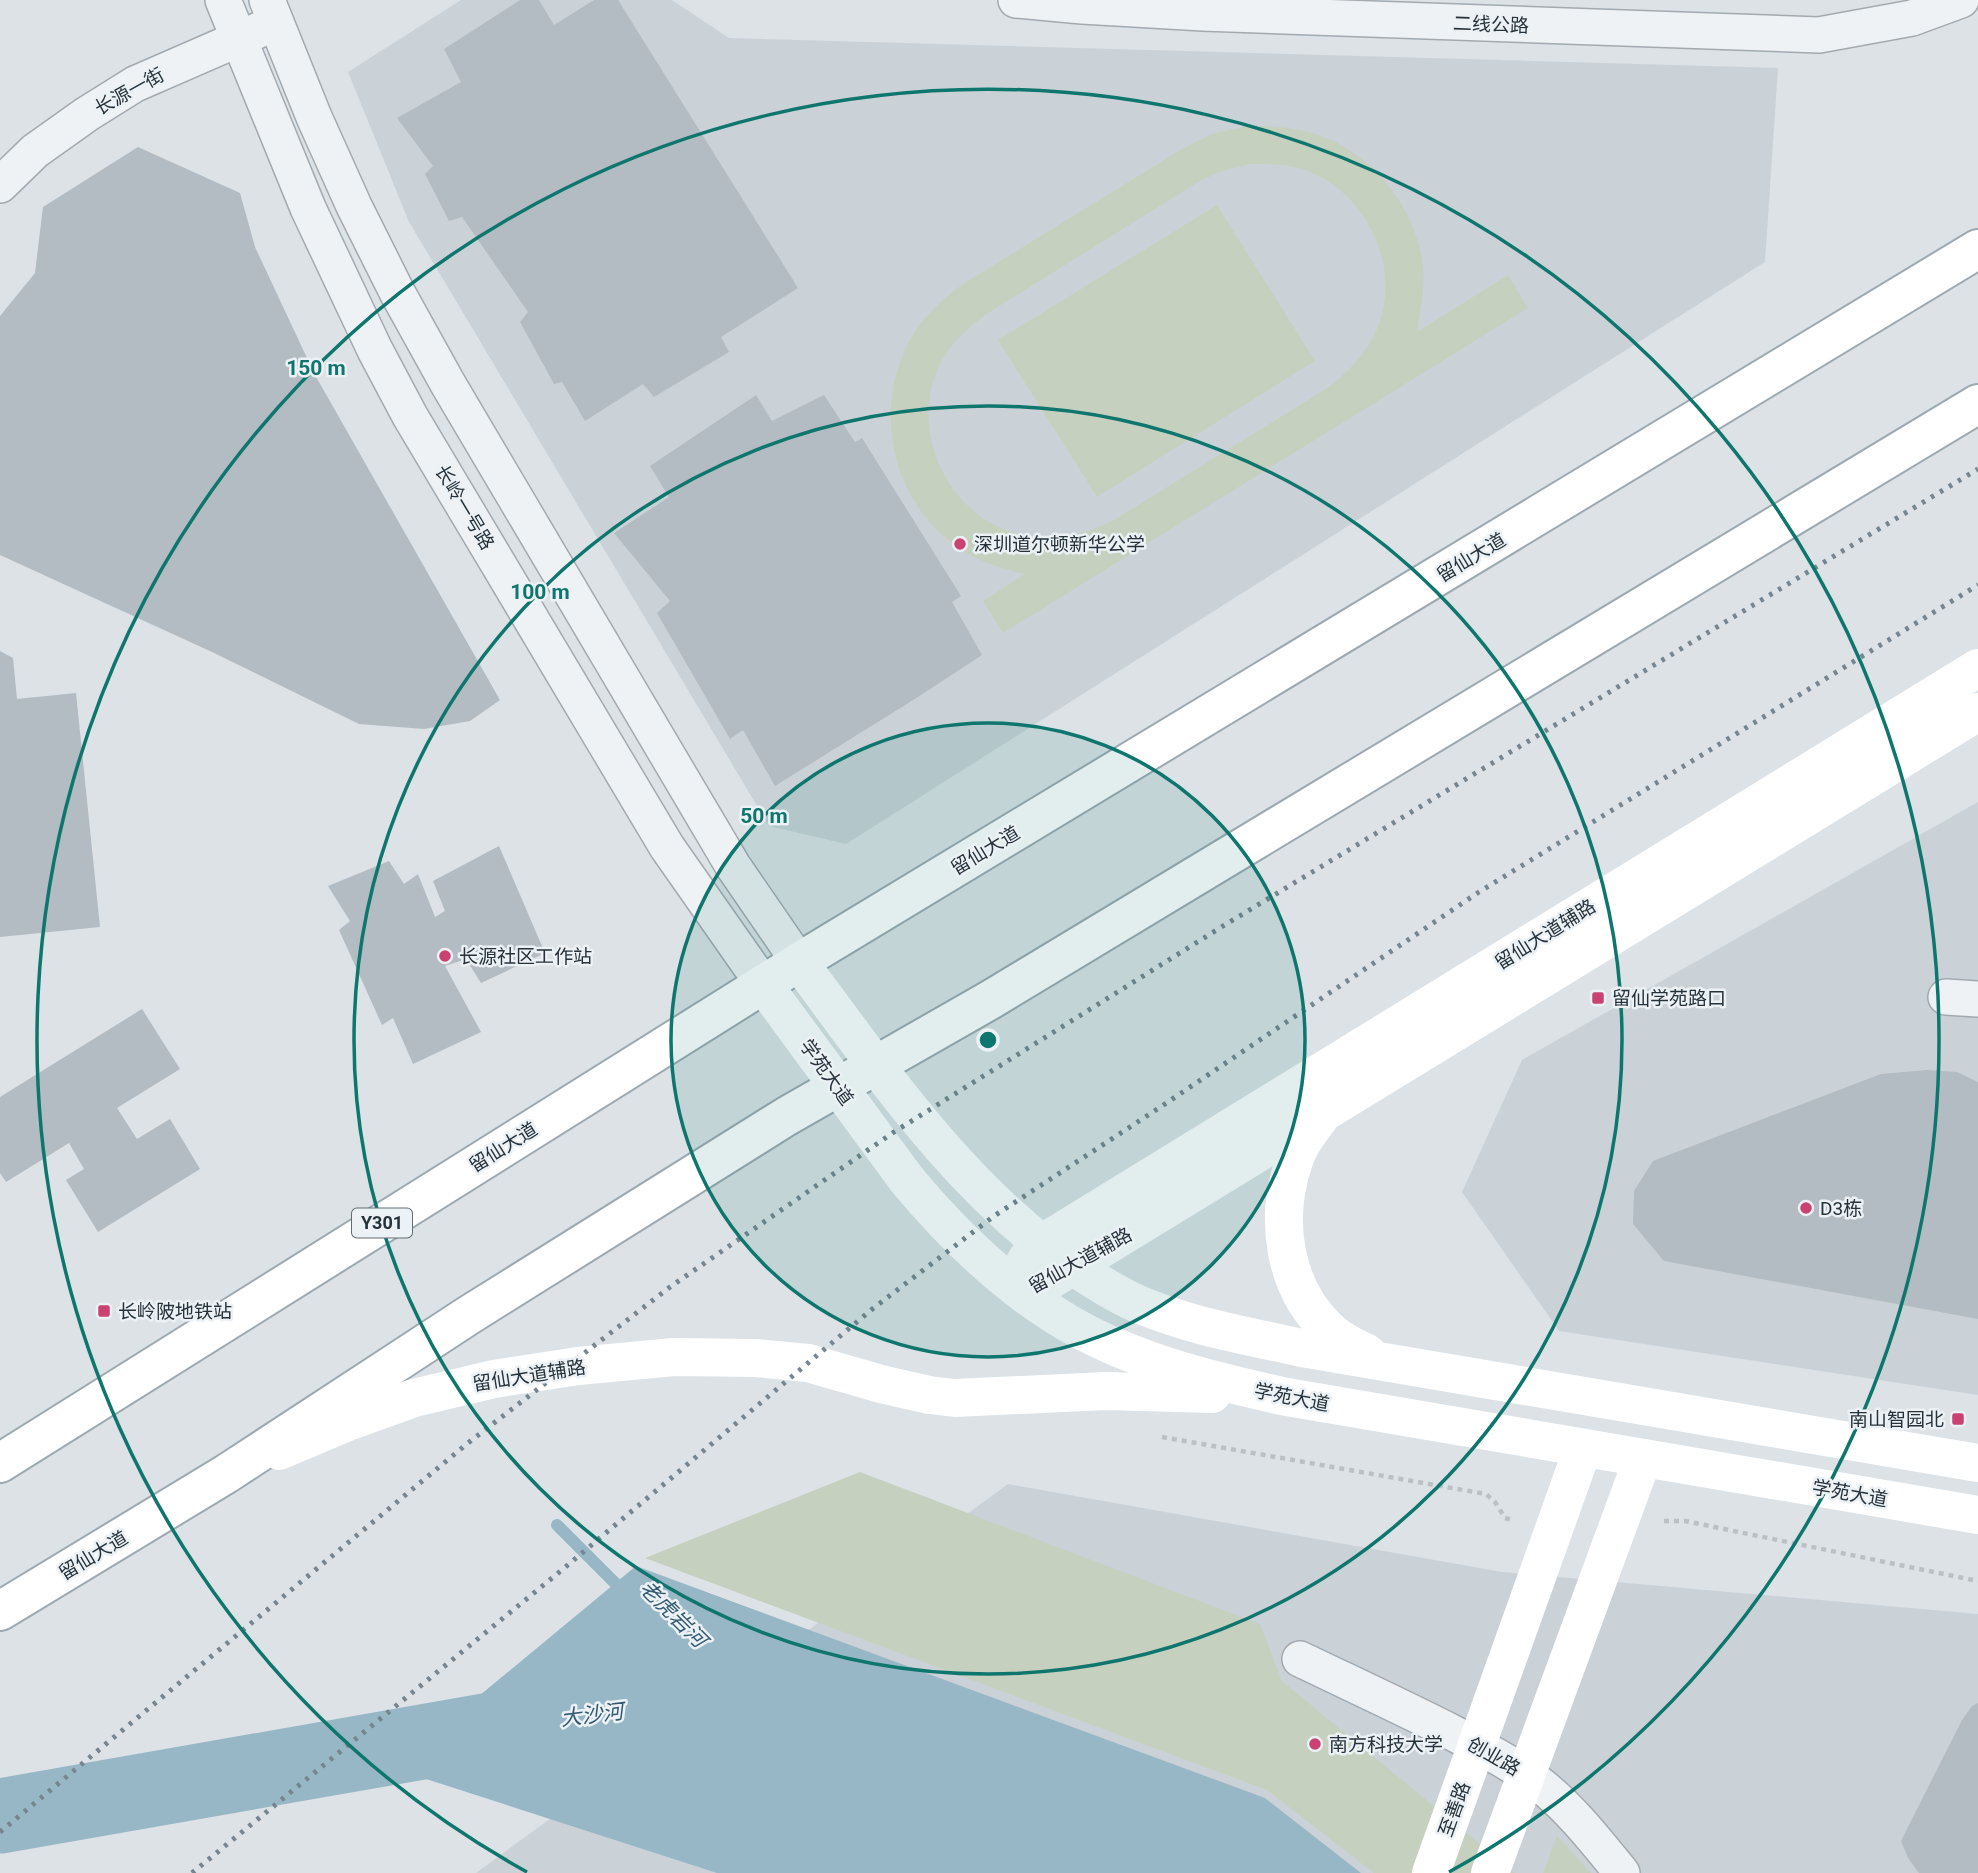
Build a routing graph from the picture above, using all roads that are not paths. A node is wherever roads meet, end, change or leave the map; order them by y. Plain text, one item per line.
1 (223, 0) edge
2 (1016, 0) edge
3 (1961, 0) edge
4 (271, 11) edge
5 (239, 38) junction
6 (0, 185) edge
7 (1978, 249) edge
8 (1978, 404) edge
9 (1978, 667) edge
10 (1978, 712) edge
11 (799, 962) junction
12 (763, 984) junction
13 (876, 1065) junction
14 (838, 1087) junction
15 (1322, 1114) junction
16 (1041, 1244) junction
17 (1073, 1267) junction
18 (1026, 1295) junction
19 (1392, 1363) junction
20 (1287, 1398) junction
21 (1583, 1448) junction
22 (1643, 1458) junction
23 (0, 1463) edge
24 (1978, 1463) edge
25 (226, 1474) junction
26 (1978, 1515) edge
27 (0, 1611) edge
28 (1300, 1659) dead end
29 (1477, 1745) junction
30 (1526, 1774) junction
31 (1431, 1873) edge
32 (1490, 1873) edge
33 (1622, 1873) edge

1 - 5 street, 长岭一号路
2 - 3 street, 二线公路
4 - 5 street, 长源一街
4 - 11 street
5 - 6 street, 长源一街
5 - 12 street, 长岭一号路
7 - 11 main road, 留仙大道
8 - 13 main road, 留仙大道
9 - 16 main road, 留仙大道辅路
10 - 15 main road, 留仙大道辅路
11 - 12 main road, 留仙大道 / Y301
11 - 13 main road
12 - 14 main road, 学苑大道
12 - 23 main road, 留仙大道 / Y301
13 - 14 main road, 留仙大道
13 - 16 main road
14 - 18 main road, 学苑大道
14 - 25 main road, 留仙大道
15 - 17 main road, 留仙大道辅路
15 - 19 main road
16 - 17 main road
16 - 18 main road, 留仙大道辅路
17 - 18 main road, 留仙大道辅路
17 - 19 main road
18 - 20 main road, 学苑大道
19 - 24 main road
20 - 21 main road, 学苑大道
20 - 25 main road, 留仙大道辅路
21 - 22 main road, 学苑大道
21 - 29 main road, 至善路
22 - 26 main road, 学苑大道
22 - 30 main road
25 - 27 main road, 留仙大道
28 - 29 street, 创业路
29 - 30 street, 创业路
29 - 31 main road, 至善路
30 - 32 main road
30 - 33 street, 创业路

